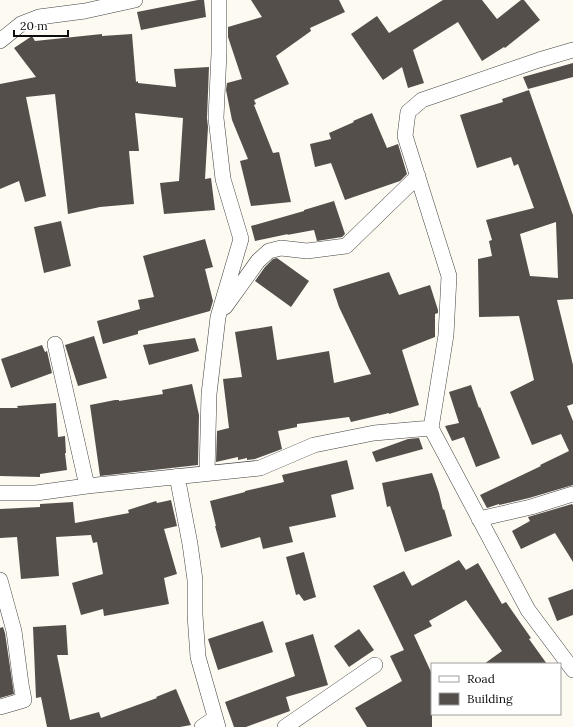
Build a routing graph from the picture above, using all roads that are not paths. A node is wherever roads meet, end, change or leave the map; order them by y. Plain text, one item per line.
1 (135, 0) edge
2 (219, 0) edge
3 (0, 41) edge
4 (573, 50) edge
5 (418, 176) junction
6 (218, 317) junction
7 (55, 344) dead end
8 (431, 428) junction
9 (207, 473) junction
10 (177, 476) junction
11 (87, 486) junction
12 (0, 493) edge
13 (573, 494) edge
14 (479, 519) junction
15 (0, 580) edge
16 (375, 665) dead end
17 (573, 670) edge
18 (0, 707) edge
19 (216, 722) edge
20 (202, 727) edge
21 (285, 727) edge

1 - 3 street
2 - 6 street
4 - 5 street
5 - 6 street
5 - 8 street
6 - 9 street
7 - 11 street
8 - 9 street
8 - 14 street
9 - 10 street
10 - 11 street
10 - 19 street
11 - 12 street
13 - 14 street
14 - 17 street
15 - 18 street
16 - 21 street
19 - 20 street

